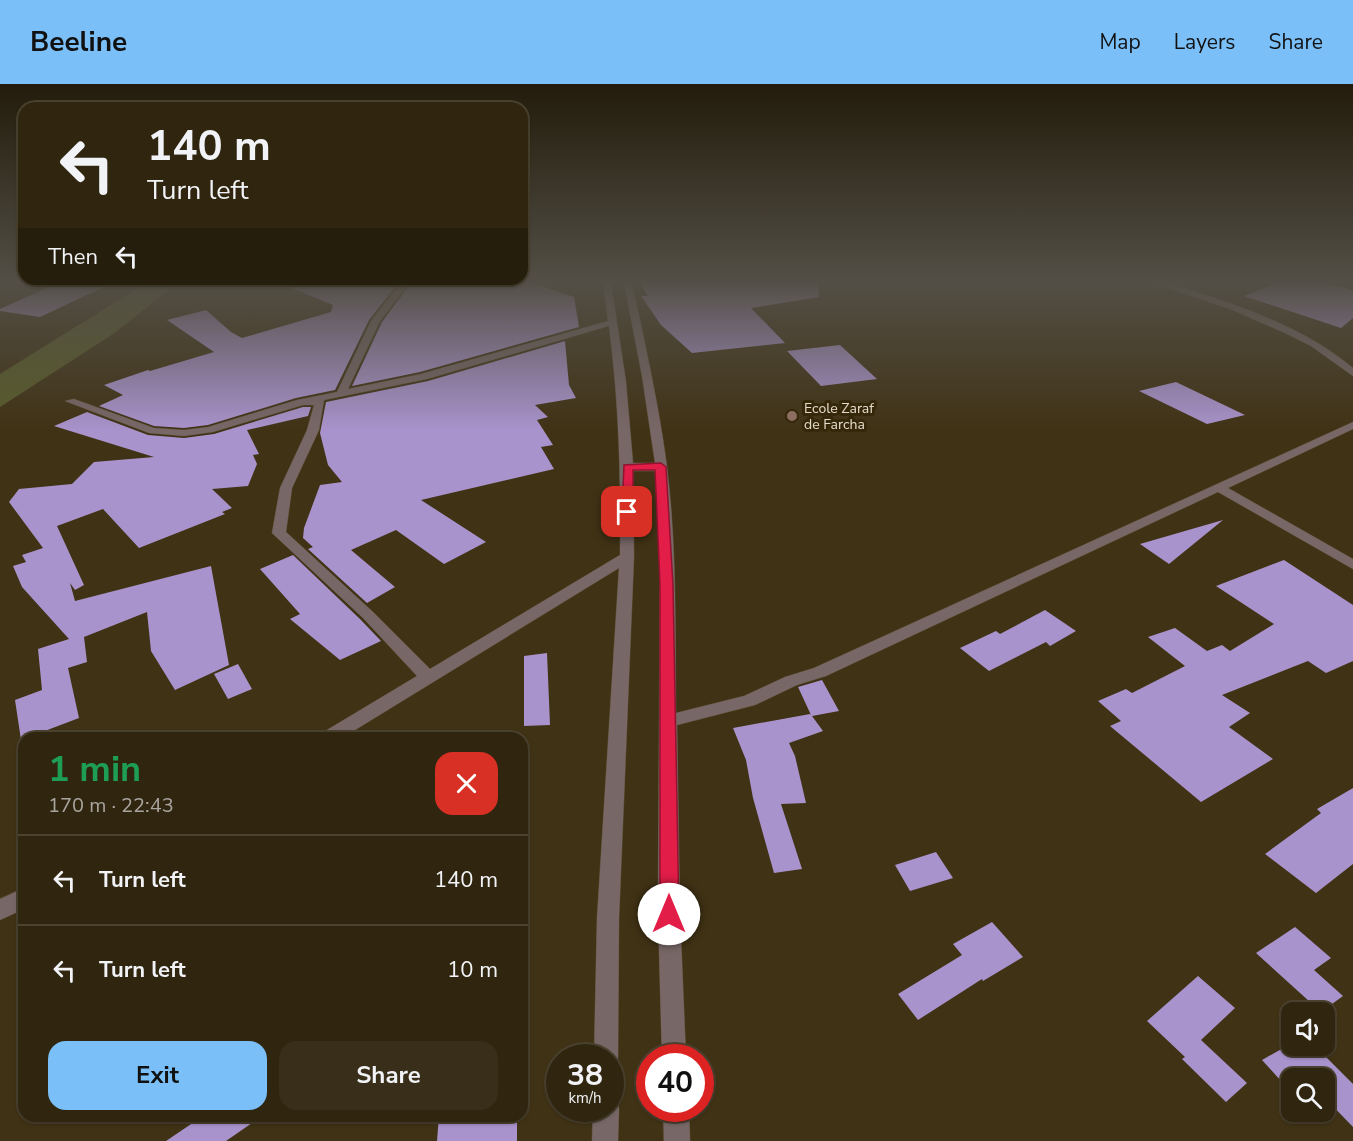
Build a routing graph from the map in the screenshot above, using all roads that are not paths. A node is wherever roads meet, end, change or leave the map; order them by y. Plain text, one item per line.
1 (368, 332) edge
2 (577, 332) edge
3 (614, 332) edge
4 (638, 332) edge
5 (1289, 332) edge
6 (1353, 373) edge
7 (341, 394) junction
8 (70, 401) dead end
9 (301, 402) junction
10 (1353, 425) edge
11 (627, 467) junction
12 (661, 467) junction
13 (1218, 487) junction
14 (627, 556) junction
15 (1353, 565) edge
16 (427, 676) junction
17 (669, 721) junction
18 (338, 732) edge
19 (18, 901) edge
20 (0, 910) edge
21 (606, 1044) edge
22 (674, 1044) edge
23 (606, 1122) edge
24 (676, 1122) edge
25 (605, 1141) edge
26 (677, 1141) edge

1 - 7 street
2 - 7 street
3 - 11 street
4 - 12 street
5 - 6 street
7 - 9 street
8 - 9 street
9 - 16 street
10 - 13 street
11 - 12 street
11 - 14 street
12 - 17 street
13 - 15 street
13 - 17 street
14 - 16 street
14 - 21 street
16 - 18 street
17 - 22 street
19 - 20 street
23 - 25 street
24 - 26 street

